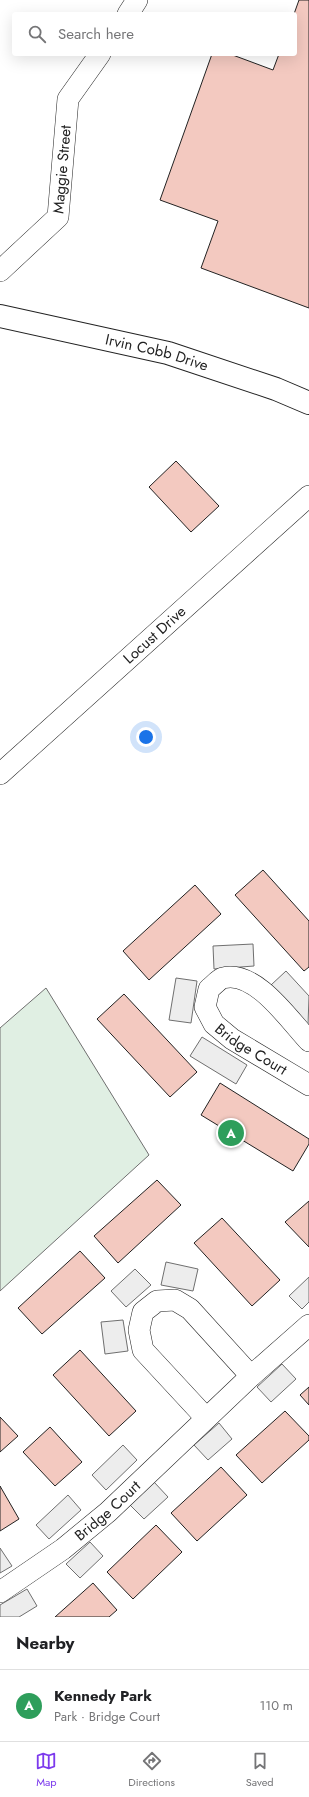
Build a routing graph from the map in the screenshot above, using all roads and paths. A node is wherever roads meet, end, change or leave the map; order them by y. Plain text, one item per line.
1 (137, 0) edge
2 (129, 12) edge
3 (99, 56) edge
4 (0, 271) edge
5 (0, 316) edge
6 (309, 403) edge
7 (309, 496) edge
8 (0, 774) edge
9 (309, 1041) edge
10 (309, 1085) edge
11 (309, 1325) edge
12 (252, 1376) junction
13 (206, 1418) junction
14 (0, 1592) edge

1 - 2 street
3 - 4 street, Maggie Street
5 - 6 main road, Irvin Cobb Drive
7 - 8 street, Locust Drive
9 - 10 street, Bridge Court
11 - 12 street, Bridge Court
12 - 13 street, Bridge Court
12 - 13 street
13 - 14 street, Bridge Court

